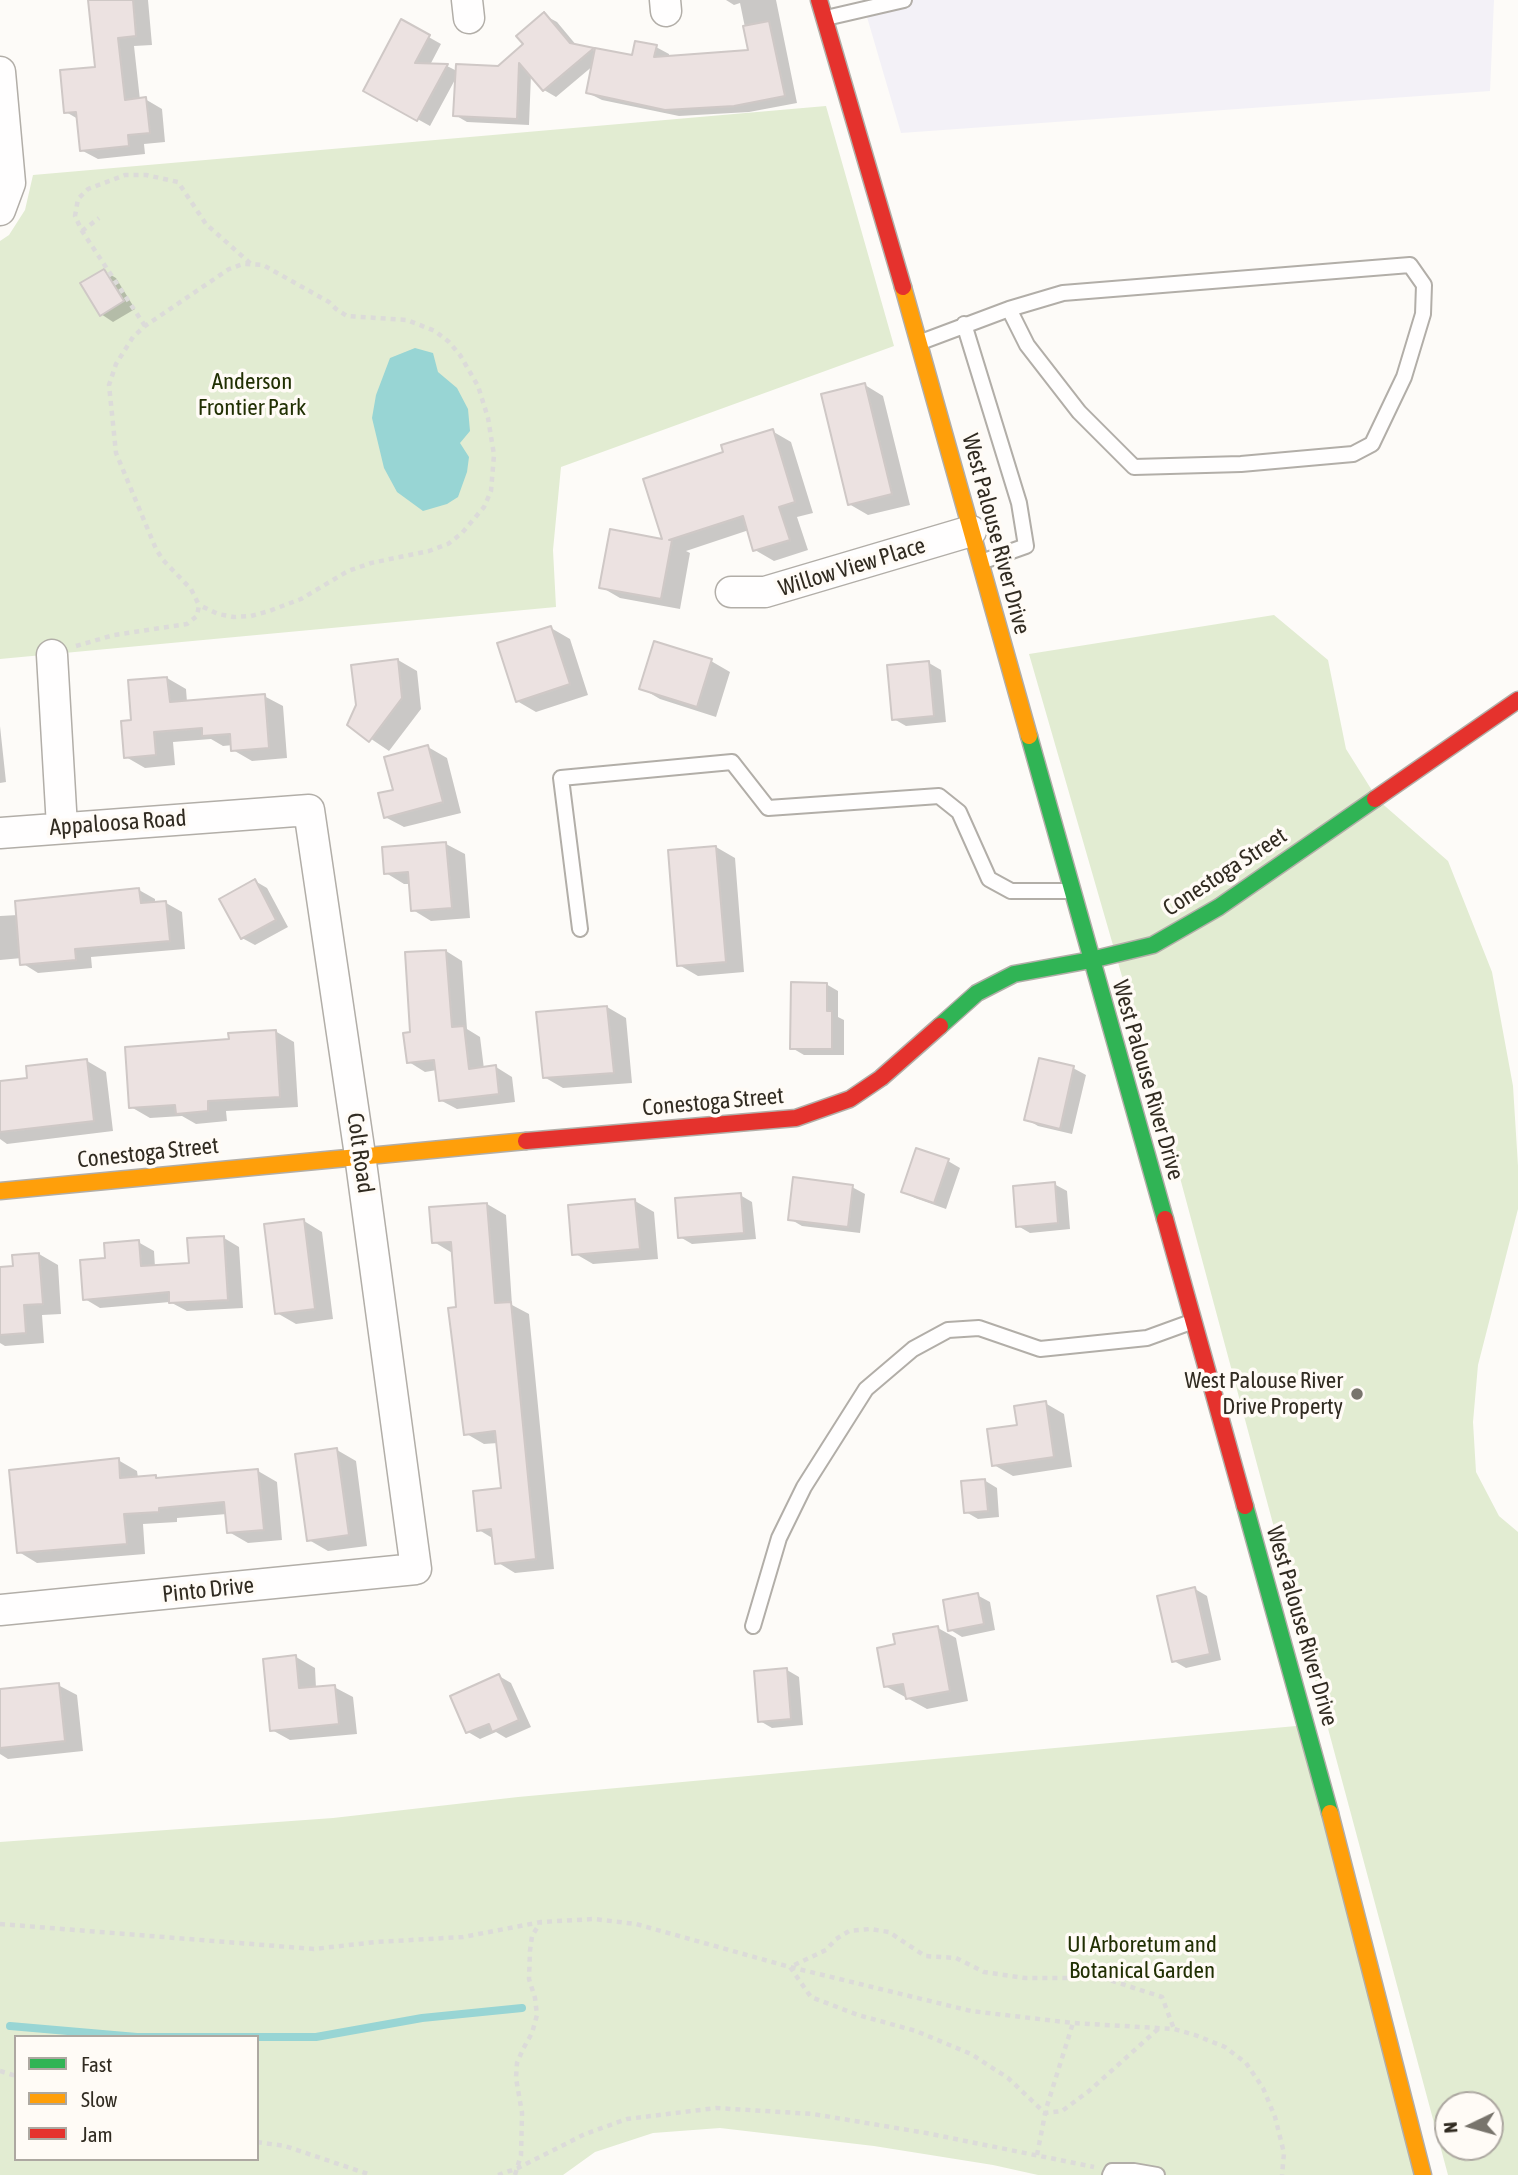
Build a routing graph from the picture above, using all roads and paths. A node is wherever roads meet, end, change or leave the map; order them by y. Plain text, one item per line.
1 (819, 0) edge
2 (904, 0) edge
3 (824, 18) junction
4 (0, 72) edge
5 (0, 210) edge
6 (99, 218) dead end
7 (82, 230) junction
8 (251, 264) junction
9 (1009, 309) junction
10 (964, 324) junction
11 (145, 326) junction
12 (919, 343) junction
13 (971, 531) junction
14 (980, 563) junction
15 (731, 592) dead end
16 (199, 605) junction
17 (52, 654) joint
18 (1518, 700) edge
19 (237, 815) joint
20 (62, 827) junction
21 (0, 833) edge
22 (1072, 891) junction
23 (580, 929) dead end
24 (1091, 960) junction
25 (360, 1155) junction
26 (0, 1191) edge
27 (1193, 1322) junction
28 (416, 1569) joint
29 (0, 1611) edge
30 (753, 1626) dead end
31 (541, 1922) junction
32 (0, 1924) edge
33 (790, 1967) junction
34 (1073, 2024) junction
35 (1158, 2029) junction
36 (1174, 2029) junction
37 (1045, 2113) junction
38 (259, 2142) edge
39 (1037, 2155) junction
40 (518, 2168) junction
41 (1111, 2173) edge
42 (371, 2175) edge
43 (498, 2175) edge
44 (515, 2175) edge
45 (1157, 2175) edge
46 (1282, 2175) edge
47 (1423, 2175) edge

1 - 3 street, West Palouse River Drive
2 - 3 lane
3 - 12 street, West Palouse River Drive
4 - 5 street
6 - 7 path
7 - 8 path
7 - 11 path
8 - 11 path
8 - 16 path
9 - 9 lane
9 - 10 lane
10 - 12 lane
10 - 14 lane
11 - 16 path
12 - 13 street, West Palouse River Drive
13 - 14 street, West Palouse River Drive
13 - 15 street, Willow View Place
14 - 22 street, West Palouse River Drive
16 - 17 path
17 - 20 street
18 - 24 street, Conestoga Street
19 - 20 street, Appaloosa Road
19 - 25 street, Colt Road
20 - 21 street, Appaloosa Road
22 - 23 lane
22 - 24 street, West Palouse River Drive
24 - 25 street, Conestoga Street
24 - 27 street, West Palouse River Drive
25 - 26 street, Conestoga Street
25 - 28 street, Colt Road
27 - 30 lane
27 - 47 street, West Palouse River Drive
28 - 29 street, Pinto Drive
31 - 32 path
31 - 33 path
31 - 40 path
33 - 34 path
33 - 36 path
33 - 37 path
34 - 35 path
34 - 37 path
35 - 36 path
35 - 37 path
36 - 46 path
37 - 39 path
38 - 42 path
39 - 40 path
39 - 41 path
40 - 43 path
40 - 44 path
41 - 45 lane

